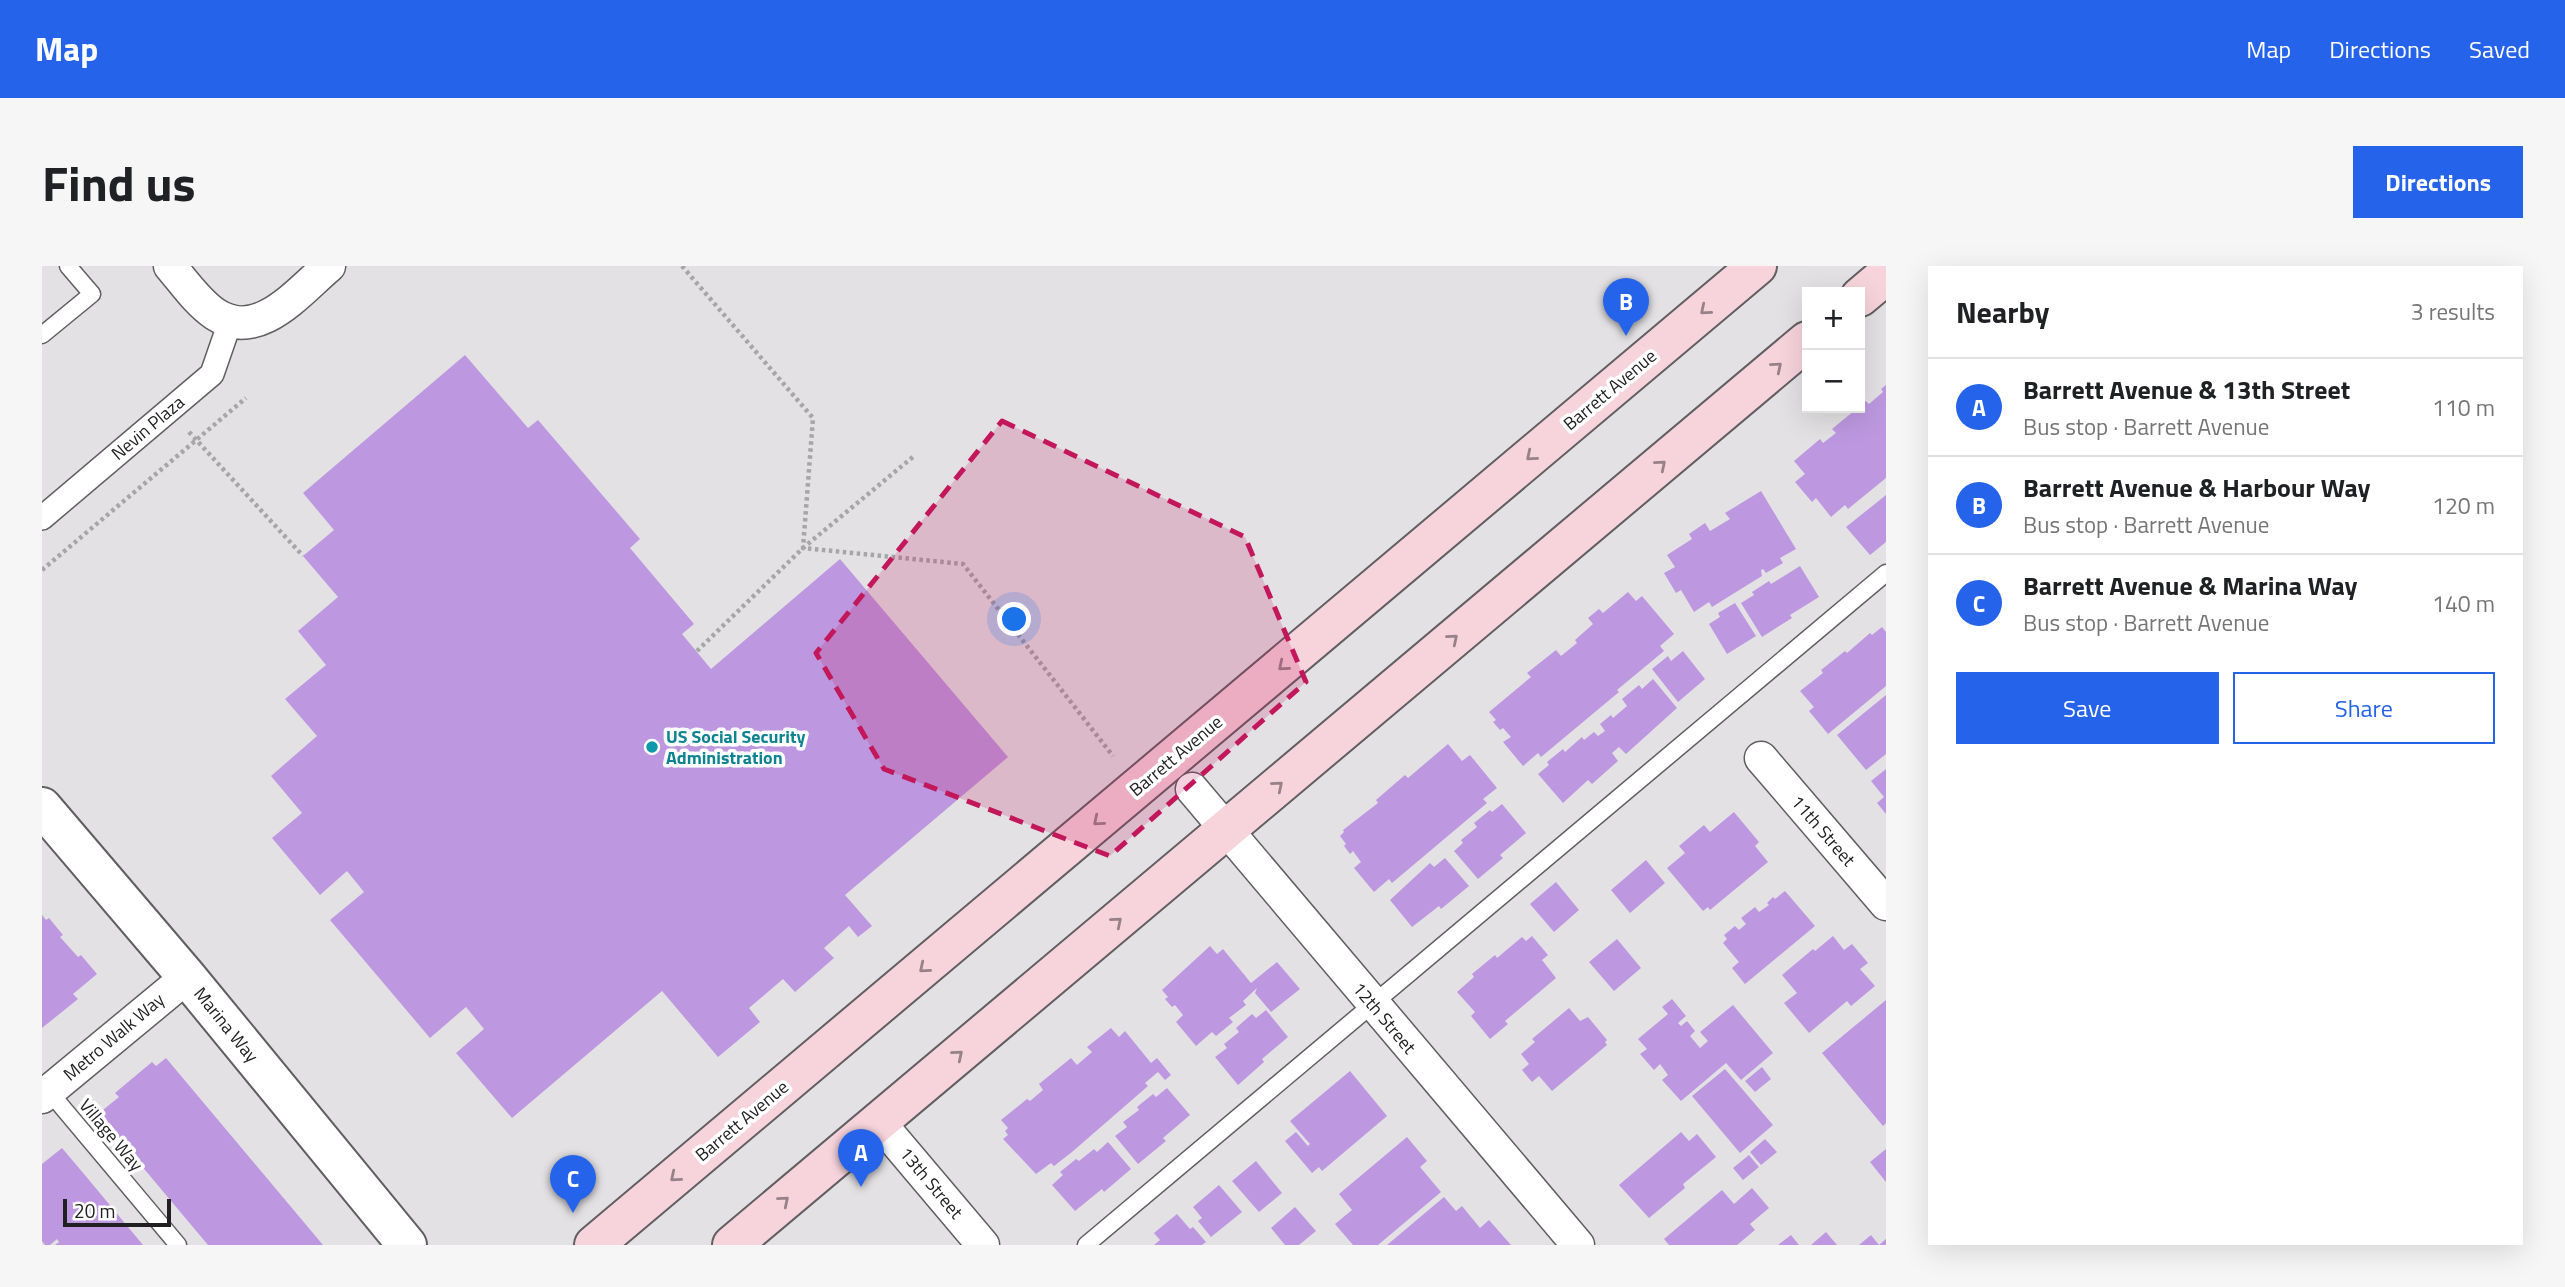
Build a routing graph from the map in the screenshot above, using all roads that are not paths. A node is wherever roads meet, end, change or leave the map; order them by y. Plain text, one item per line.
1 (68, 266) edge
2 (170, 266) edge
3 (329, 266) edge
4 (1758, 266) edge
5 (1886, 275) edge
6 (1865, 293) edge
7 (230, 322) junction
8 (42, 335) edge
9 (1802, 345) edge
10 (42, 518) edge
11 (1886, 573) edge
12 (1761, 758) dead end
13 (1192, 789) dead end
14 (42, 807) edge
15 (1226, 830) junction
16 (1886, 904) edge
17 (187, 977) junction
18 (1372, 1004) junction
19 (44, 1090) edge
20 (879, 1122) junction
21 (178, 1245) edge
22 (407, 1245) edge
23 (594, 1245) edge
24 (732, 1245) edge
25 (982, 1245) edge
26 (1086, 1245) edge
27 (1578, 1245) edge

1 - 8 lane
2 - 7 street
3 - 7 street
4 -> 23 main road, Barrett Avenue
5 - 6 main road
7 - 10 street, Nevin Plaza
15 -> 9 main road
11 - 18 lane
12 - 16 street, 11th Street
13 - 15 street, 12th Street
14 - 17 street, Marina Way
15 - 18 street, 12th Street
20 -> 15 main road
17 - 19 street, Metro Walk Way
17 - 22 street, Marina Way
18 - 26 lane
18 - 27 street, 12th Street
19 - 21 lane, Village Way
24 -> 20 main road
20 - 25 street, 13th Street

